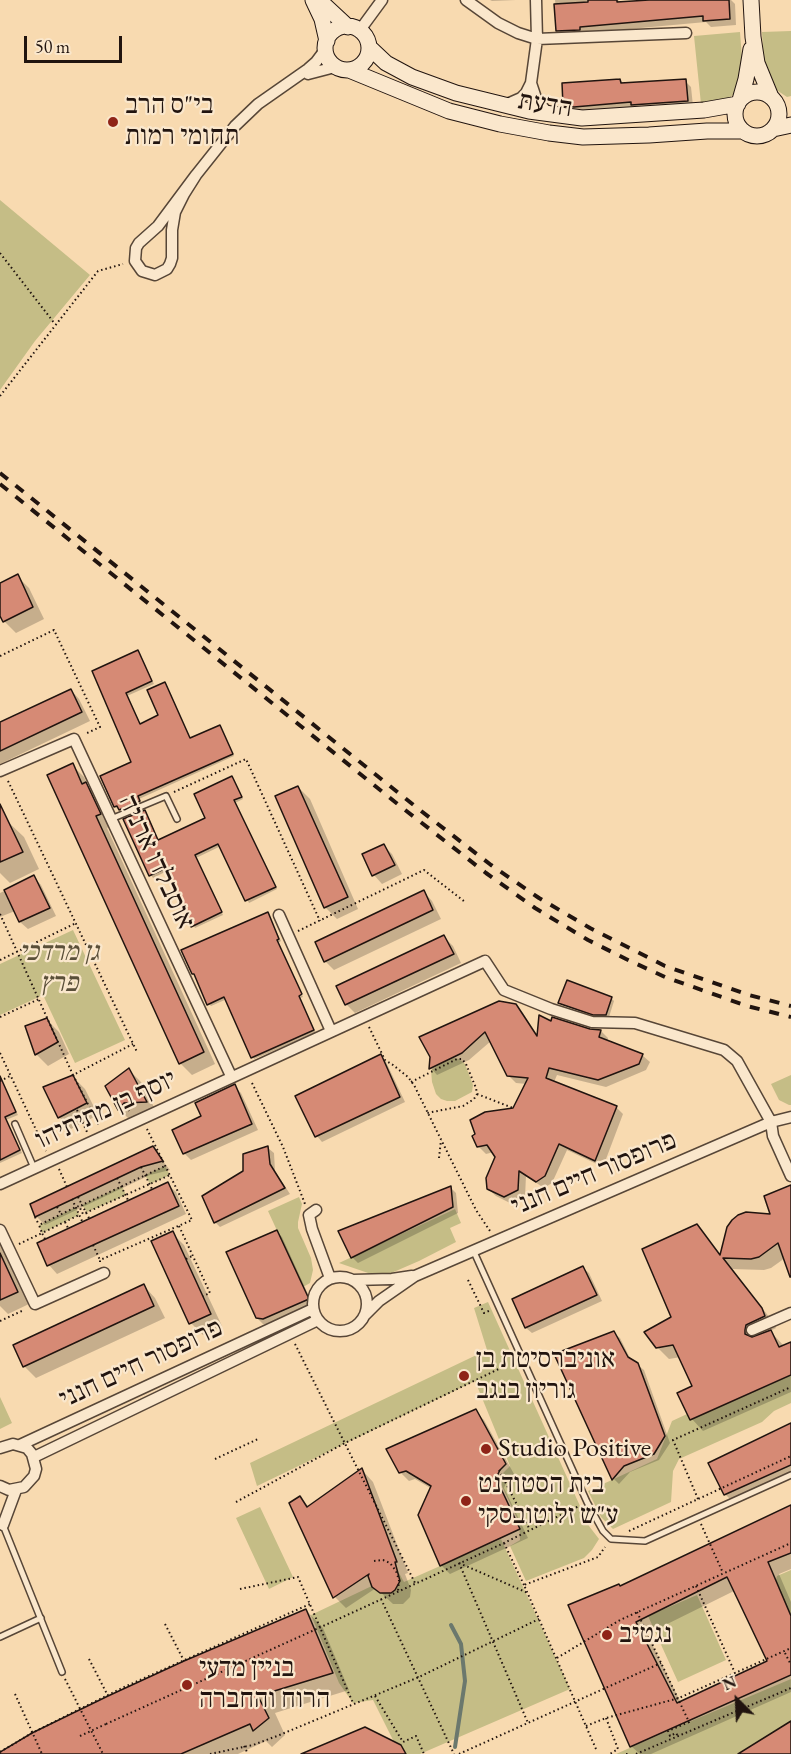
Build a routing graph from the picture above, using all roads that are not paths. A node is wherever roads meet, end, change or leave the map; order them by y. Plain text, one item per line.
1 (313, 0) edge
2 (319, 0) edge
3 (382, 0) edge
4 (466, 0) edge
5 (536, 0) edge
6 (751, 0) edge
7 (354, 28) junction
8 (686, 33) dead end
9 (753, 37) junction
10 (537, 39) junction
11 (326, 46) junction
12 (369, 47) junction
13 (342, 68) junction
14 (296, 78) junction
15 (531, 83) junction
16 (772, 99) junction
17 (739, 102) junction
18 (791, 103) edge
19 (503, 106) junction
20 (549, 114) junction
21 (791, 125) edge
22 (773, 129) junction
23 (742, 131) junction
24 (196, 176) junction
25 (2, 770) edge
26 (111, 819) junction
27 (177, 819) dead end
28 (279, 915) dead end
29 (332, 1031) junction
30 (231, 1076) junction
31 (791, 1117) edge
32 (771, 1122) junction
33 (15, 1124) dead end
34 (34, 1168) junction
35 (791, 1176) edge
36 (0, 1184) edge
37 (313, 1213) road end
38 (0, 1230) edge
39 (473, 1250) junction
40 (104, 1273) road end
41 (415, 1276) junction
42 (330, 1278) junction
43 (353, 1280) junction
44 (313, 1309) junction
45 (791, 1313) edge
46 (364, 1316) junction
47 (318, 1320) junction
48 (752, 1330) dead end
49 (20, 1445) junction
50 (0, 1448) edge
51 (33, 1457) junction
52 (791, 1475) edge
53 (0, 1486) edge
54 (16, 1490) junction
55 (2, 1522) edge
56 (40, 1618) junction
57 (0, 1637) edge
58 (62, 1672) road end

1 - 11 street
2 - 7 street
3 - 7 street
4 - 10 street
5 - 10 street
6 - 9 street
7 - 11 street
7 - 12 street
8 - 10 street
9 - 16 street
9 - 17 street
10 - 15 street
11 - 13 street
11 - 14 street
12 - 13 street
12 - 19 street, הדעת
13 - 14 street
13 - 23 street, הדעת
14 - 24 street
15 - 19 street
15 - 20 street
16 - 17 street
16 - 18 street
16 - 22 street
17 - 20 street, הדעת
17 - 23 street
19 - 20 street, הדעת
21 - 22 street
22 - 23 street
24 - 24 street
25 - 26 street, אוסבלדו ארניה
26 - 27 lane
26 - 30 street, אוסבלדו ארניה
28 - 29 street
29 - 30 street, יוסף בן מתיתיהו
29 - 32 street, יוסף בן מתיתיהו
30 - 34 street, יוסף בן מתיתיהו
31 - 32 street, פרופסור חיים חנני
32 - 35 street
32 - 39 street, פרופסור חיים חנני
33 - 34 lane
34 - 36 street, יוסף בן מתיתיהו
37 - 42 street
38 - 40 street
39 - 41 street, פרופסור חיים חנני
39 - 52 lane
41 - 43 street, פרופסור חיים חנני
41 - 46 street, פרופסור חיים חנני
42 - 43 street
42 - 44 street
43 - 46 street
44 - 47 street
44 - 49 street, פרופסור חיים חנני
45 - 48 street
46 - 47 street
47 - 51 street, פרופסור חיים חנני
49 - 50 street, פרופסור חיים חנני
49 - 51 street
51 - 54 street
53 - 54 street
54 - 55 street
55 - 56 lane
56 - 57 lane
56 - 58 lane

